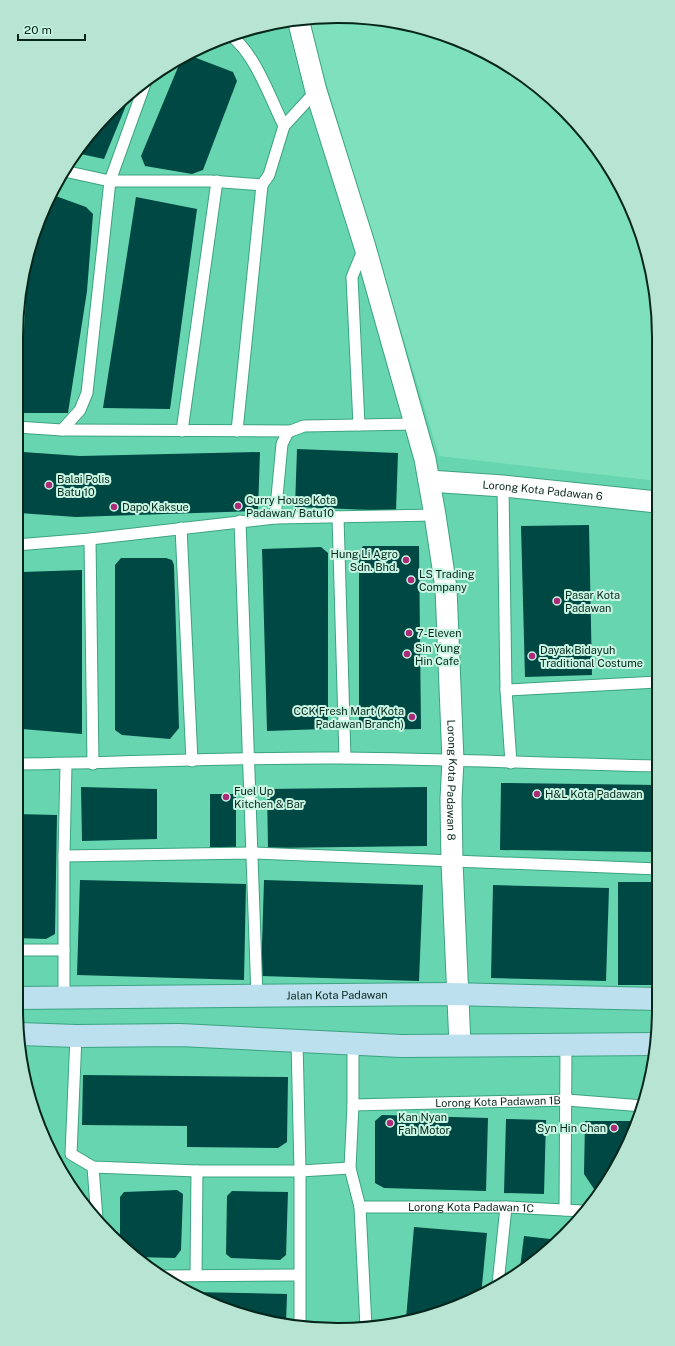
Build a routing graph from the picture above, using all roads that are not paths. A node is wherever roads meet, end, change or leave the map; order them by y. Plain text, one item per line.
1 (300, 26) edge
2 (236, 40) edge
3 (142, 91) edge
4 (316, 91) junction
5 (284, 126) junction
6 (70, 172) edge
7 (110, 181) junction
8 (217, 181) junction
9 (262, 185) junction
10 (364, 246) junction
11 (414, 424) junction
12 (359, 425) junction
13 (23, 428) edge
14 (62, 430) junction
15 (182, 431) junction
16 (236, 431) junction
17 (289, 431) junction
18 (429, 481) junction
19 (503, 486) junction
20 (652, 501) edge
21 (435, 515) junction
22 (338, 517) junction
23 (275, 518) junction
24 (240, 521) junction
25 (181, 528) junction
26 (90, 539) junction
27 (23, 544) edge
28 (652, 682) edge
29 (506, 690) junction
30 (248, 758) junction
31 (346, 758) junction
32 (192, 761) junction
33 (453, 761) junction
34 (511, 763) junction
35 (23, 764) edge
36 (66, 764) junction
37 (93, 764) junction
38 (652, 766) edge
39 (251, 854) junction
40 (64, 856) junction
41 (452, 862) junction
42 (652, 869) edge
43 (23, 950) edge
44 (64, 950) junction
45 (458, 994) junction
46 (257, 996) junction
47 (23, 998) edge
48 (64, 999) junction
49 (652, 999) edge
50 (24, 1034) edge
51 (76, 1036) junction
52 (297, 1041) junction
53 (353, 1044) junction
54 (650, 1044) edge
55 (460, 1045) junction
56 (566, 1046) junction
57 (567, 1100) junction
58 (353, 1104) junction
59 (636, 1105) edge
60 (93, 1167) junction
61 (350, 1168) junction
62 (197, 1171) junction
63 (300, 1171) junction
64 (360, 1206) junction
65 (506, 1207) junction
66 (96, 1210) edge
67 (565, 1210) junction
68 (578, 1211) edge
69 (196, 1275) junction
70 (299, 1275) junction
71 (172, 1276) edge
72 (499, 1279) edge
73 (300, 1320) edge
74 (366, 1321) edge

1 - 4 street, Lorong Kota Padawan 8
2 - 5 lane
3 - 7 lane
4 - 5 lane
4 - 10 street, Lorong Kota Padawan 8
5 - 9 lane
6 - 7 lane
7 - 8 lane
7 - 14 lane
8 - 9 lane
8 - 15 lane
9 - 16 lane
10 - 11 street, Lorong Kota Padawan 8
10 - 12 lane
11 - 12 lane
11 - 18 street, Lorong Kota Padawan 8
12 - 17 lane
13 - 14 lane
14 - 15 lane
15 - 16 lane
16 - 17 lane
17 - 23 lane
18 - 19 street, Lorong Kota Padawan 6
18 - 21 street, Lorong Kota Padawan 8
19 - 20 street, Lorong Kota Padawan 6
19 - 29 lane
21 - 22 lane
21 - 33 street, Lorong Kota Padawan 8
22 - 23 lane
22 - 31 lane
23 - 24 lane
24 - 25 lane
24 - 30 lane
25 - 26 lane
25 - 32 lane
26 - 27 lane
26 - 37 lane
28 - 29 lane
29 - 34 lane
30 - 31 lane
30 - 32 lane
30 - 39 lane
31 - 33 lane
32 - 37 lane
33 - 34 lane
33 - 41 street, Lorong Kota Padawan 8
34 - 38 lane
35 - 36 lane
36 - 37 lane
36 - 40 lane
39 - 40 lane
39 - 41 lane
39 - 46 lane
40 - 44 lane
41 - 42 lane
41 - 45 street, Lorong Kota Padawan 8
43 - 44 lane
44 - 48 lane
45 - 46 main road, Jalan Kota Padawan
45 - 49 main road, Jalan Kota Padawan
45 - 55 street, Lorong Kota Padawan 8
46 - 48 main road, Jalan Kota Padawan
47 - 48 main road, Jalan Kota Padawan
50 - 51 main road
51 - 52 main road
51 - 60 lane
52 - 53 main road
52 - 63 lane
53 - 55 main road
53 - 58 lane
54 - 56 main road
55 - 56 main road
56 - 57 lane
57 - 58 lane, Lorong Kota Padawan 1B
57 - 59 lane, Lorong Kota Padawan 1B
57 - 67 lane
58 - 61 lane
60 - 62 lane
60 - 66 lane
61 - 63 lane
61 - 64 lane
62 - 63 lane
62 - 69 lane
63 - 70 lane
64 - 65 lane, Lorong Kota Padawan 1C
64 - 74 lane
65 - 67 lane, Lorong Kota Padawan 1C
65 - 72 lane
67 - 68 lane, Lorong Kota Padawan 1C
69 - 70 lane
69 - 71 lane
70 - 73 lane

